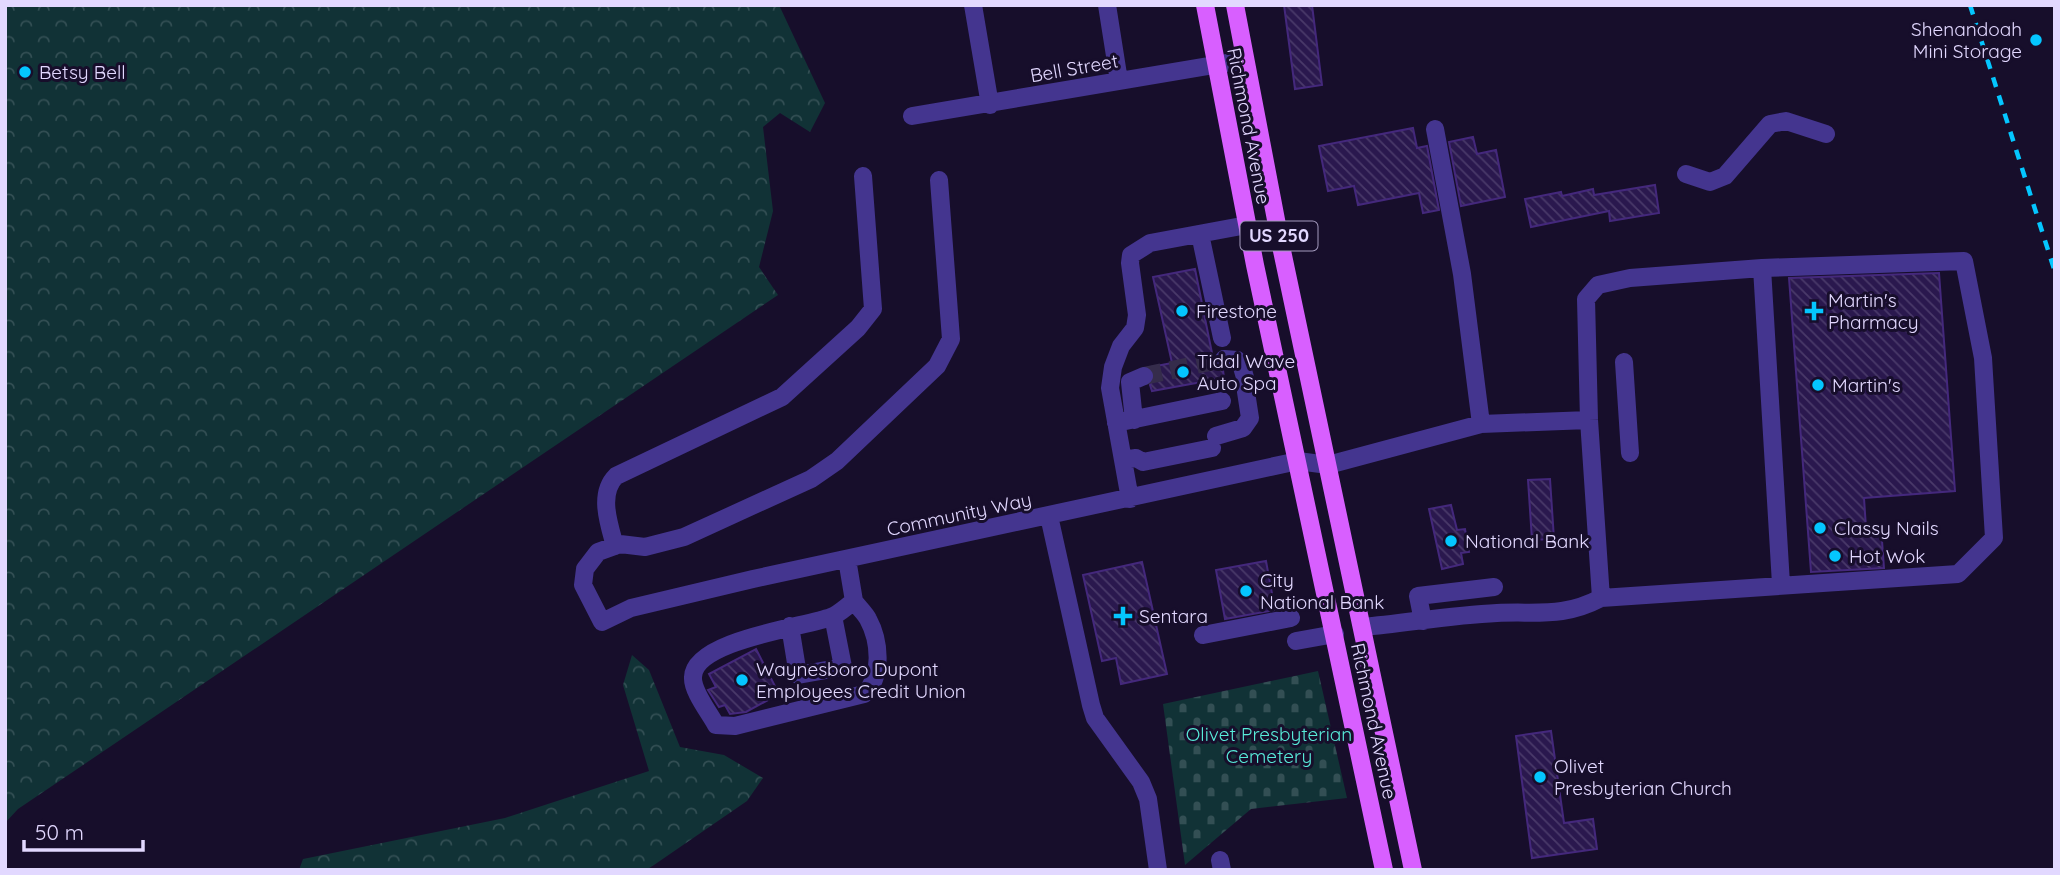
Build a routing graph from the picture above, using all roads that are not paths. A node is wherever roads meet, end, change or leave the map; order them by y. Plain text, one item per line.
1 (973, 5) edge
2 (1107, 5) edge
3 (1205, 5) edge
4 (1235, 5) edge
5 (1244, 60) junction
6 (1215, 65) junction
7 (1119, 81) junction
8 (990, 104) junction
9 (912, 116) dead end
10 (1435, 129) dead end
11 (1825, 134) dead end
12 (1686, 174) dead end
13 (863, 176) dead end
14 (939, 180) dead end
15 (1247, 225) junction
16 (1200, 234) junction
17 (1762, 268) junction
18 (1222, 338) dead end
19 (1224, 359) dead end
20 (1624, 362) dead end
21 (1144, 376) dead end
22 (1222, 401) dead end
23 (1589, 420) junction
24 (1125, 421) junction
25 (1481, 424) junction
26 (1630, 453) dead end
27 (1129, 459) junction
28 (1297, 461) junction
29 (1328, 465) junction
30 (1130, 499) junction
31 (1049, 516) junction
32 (615, 546) junction
33 (847, 559) junction
34 (1781, 584) junction
35 (1494, 587) dead end
36 (1601, 598) junction
37 (854, 601) junction
38 (833, 616) junction
39 (1291, 618) dead end
40 (1423, 621) junction
41 (790, 626) junction
42 (1363, 627) junction
43 (1335, 634) junction
44 (1203, 635) dead end
45 (1296, 641) dead end
46 (1158, 870) edge
47 (1384, 870) edge
48 (1413, 870) edge

1 - 8 street
2 - 7 street
3 - 6 main road, Richmond Avenue / US 250
4 - 5 main road, Richmond Avenue / US 250
5 - 6 street, Bell Street
5 - 29 main road, Richmond Avenue / US 250
6 - 7 street, Bell Street
6 - 15 main road, Richmond Avenue / US 250
7 - 8 street, Bell Street
8 - 9 street, Bell Street
10 - 25 street
11 - 12 street
13 - 32 street
14 - 32 street
15 - 16 street
15 - 28 main road, Richmond Avenue / US 250
16 - 18 street
16 - 24 street
17 - 23 street
17 - 34 street
17 - 34 street
19 - 27 street
20 - 26 street
21 - 24 street
22 - 24 street
23 - 25 street
23 - 36 street
24 - 27 street
25 - 29 street
27 - 30 street
28 - 29 street, Community Way
28 - 30 street, Community Way
28 - 43 main road, Richmond Avenue / US 250
29 - 42 main road, Richmond Avenue / US 250
30 - 31 street, Community Way
31 - 33 street, Community Way
31 - 46 street
32 - 33 street, Community Way
33 - 37 street
34 - 36 street
35 - 40 street
36 - 40 street
37 - 38 street
37 - 41 street
38 - 41 street
38 - 41 street
39 - 44 street
40 - 42 street
42 - 48 main road, Richmond Avenue / US 250
43 - 45 street
43 - 47 main road, Richmond Avenue / US 250

